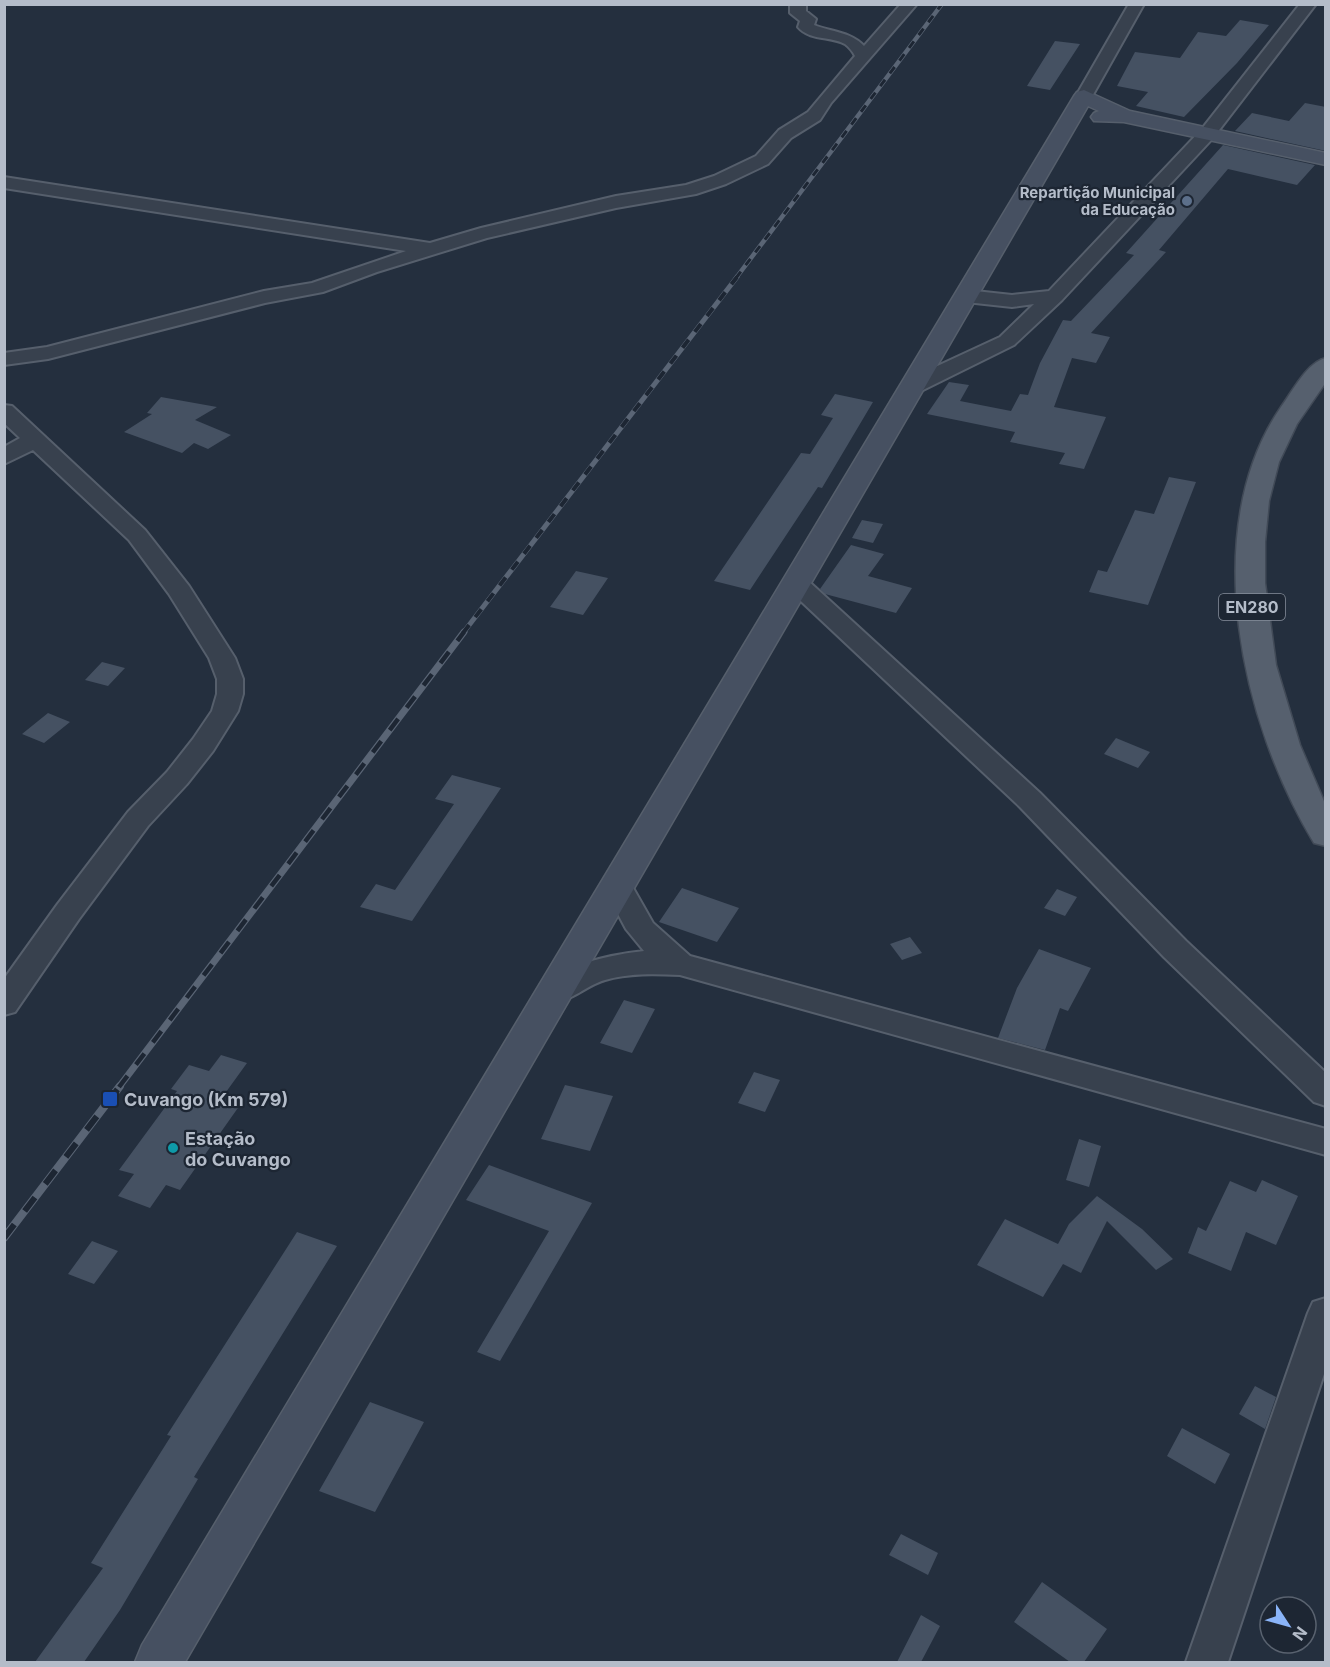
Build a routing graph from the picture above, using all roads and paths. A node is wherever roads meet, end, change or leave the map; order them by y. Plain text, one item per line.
1 (798, 4) edge
2 (910, 4) edge
3 (1137, 4) edge
4 (1309, 4) edge
5 (864, 55) junction
6 (1077, 107) junction
7 (1207, 134) junction
8 (1326, 159) edge
9 (4, 182) edge
10 (433, 249) junction
11 (966, 296) junction
12 (1055, 296) junction
13 (4, 359) edge
14 (1319, 373) edge
15 (913, 386) junction
16 (4, 411) edge
17 (34, 440) junction
18 (4, 458) edge
19 (796, 584) junction
20 (1326, 835) edge
21 (618, 886) junction
22 (680, 964) junction
23 (555, 992) junction
24 (4, 1004) edge
25 (1326, 1093) edge
26 (1326, 1142) edge
27 (1326, 1313) edge
28 (159, 1662) edge
29 (1207, 1662) edge

1 - 5 street
2 - 5 street
3 - 6 street
4 - 7 street
5 - 10 street
6 - 7 street
6 - 11 street
7 - 8 street
7 - 12 street
9 - 10 street
10 - 13 street
11 - 12 street
11 - 15 street
12 - 15 street
14 - 20 main road, EN280
15 - 19 street
16 - 17 street
17 - 18 street
17 - 24 street
19 - 21 street
19 - 25 street
21 - 22 street
21 - 23 street
22 - 23 street
22 - 26 street
23 - 28 street
27 - 29 street

